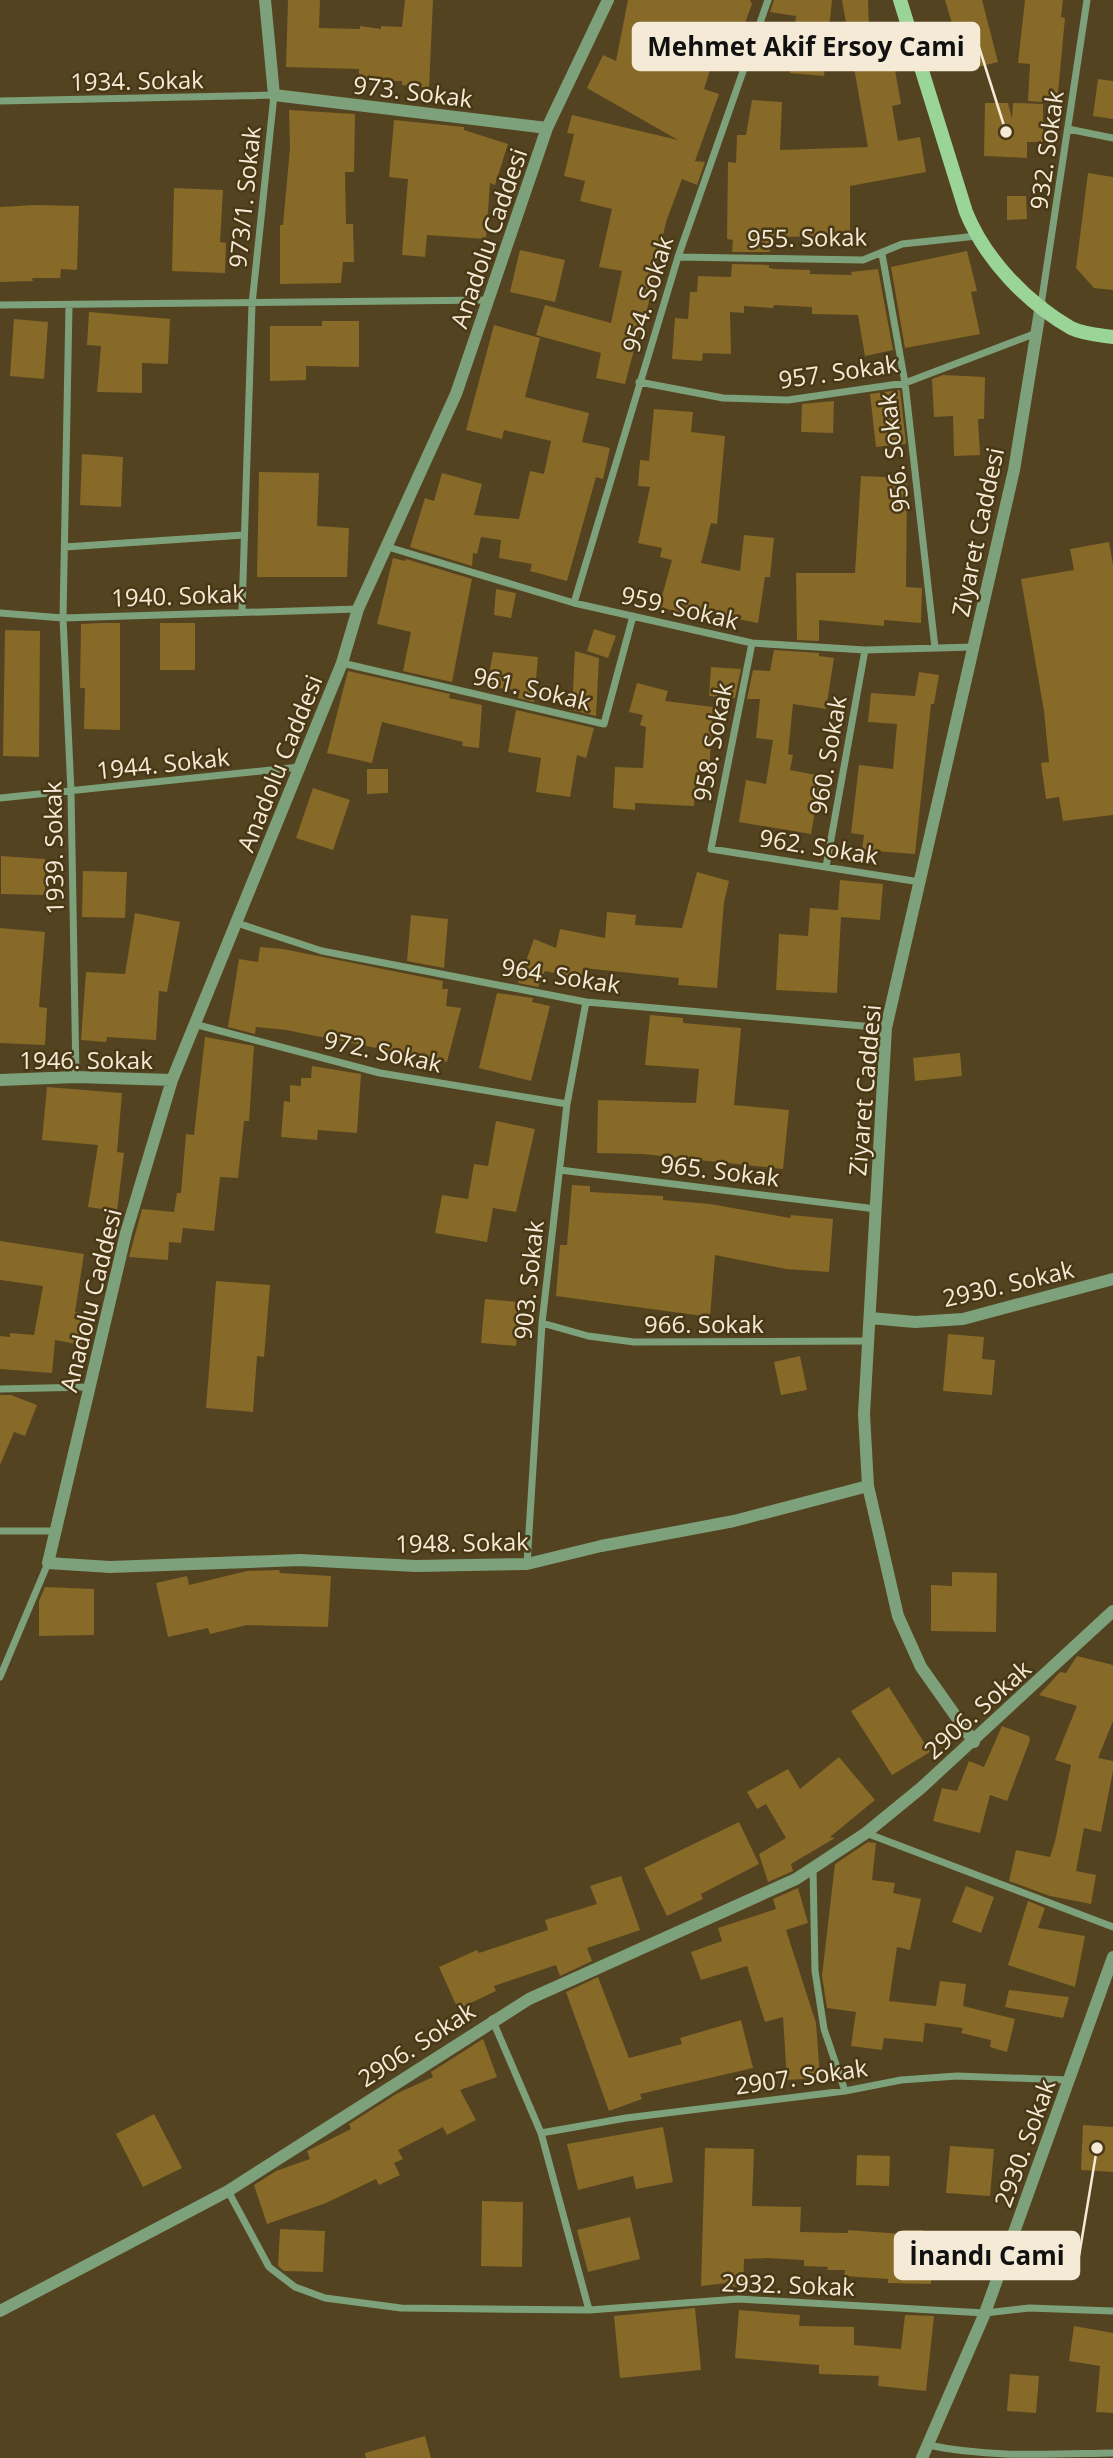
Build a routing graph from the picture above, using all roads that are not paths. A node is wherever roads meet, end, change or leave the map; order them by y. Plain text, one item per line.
1 (265, 0) edge
2 (608, 0) edge
3 (768, 0) edge
4 (901, 0) edge
5 (1087, 0) edge
6 (274, 95) junction
7 (0, 101) edge
8 (547, 128) junction
9 (1068, 129) junction
10 (1113, 138) edge
11 (977, 236) junction
12 (882, 254) junction
13 (678, 257) junction
14 (490, 300) junction
15 (252, 304) junction
16 (0, 305) edge
17 (1041, 305) junction
18 (69, 306) junction
19 (1034, 334) junction
20 (1113, 337) edge
21 (639, 382) junction
22 (905, 383) junction
23 (244, 535) junction
24 (65, 547) junction
25 (388, 547) junction
26 (575, 603) junction
27 (358, 610) junction
28 (242, 611) junction
29 (0, 613) edge
30 (633, 616) junction
31 (63, 618) junction
32 (752, 643) junction
33 (973, 647) junction
34 (935, 648) junction
35 (865, 650) junction
36 (342, 663) junction
37 (300, 767) junction
38 (71, 792) junction
39 (0, 798) edge
40 (711, 849) joint
41 (826, 867) junction
42 (920, 882) junction
43 (237, 923) junction
44 (586, 1002) junction
45 (193, 1023) junction
46 (886, 1028) junction
47 (76, 1077) junction
48 (0, 1080) edge
49 (172, 1080) junction
50 (568, 1104) junction
51 (560, 1170) junction
52 (876, 1209) junction
53 (1113, 1279) edge
54 (870, 1318) junction
55 (542, 1323) junction
56 (868, 1341) junction
57 (90, 1387) junction
58 (0, 1389) edge
59 (868, 1486) junction
60 (0, 1531) edge
61 (56, 1531) junction
62 (48, 1563) junction
63 (527, 1564) junction
64 (1113, 1611) edge
65 (0, 1677) edge
66 (975, 1742) junction
67 (866, 1833) junction
68 (813, 1868) junction
69 (1113, 1927) edge
70 (1113, 1957) edge
71 (492, 2019) junction
72 (1069, 2080) junction
73 (845, 2091) junction
74 (541, 2133) junction
75 (228, 2191) junction
76 (589, 2310) junction
77 (0, 2311) edge
78 (1113, 2311) edge
79 (985, 2313) junction
80 (928, 2445) junction
81 (1113, 2453) edge
82 (1071, 2456) edge
83 (922, 2458) edge

1 - 6 street
2 - 8 street, Anadolu Caddesi
3 - 13 street, 954. Sokak
4 - 11 main road
5 - 9 street, 932. Sokak
6 - 7 street, 1934. Sokak
6 - 8 street, 973. Sokak
6 - 15 street, 973/1. Sokak
8 - 14 street, Anadolu Caddesi
9 - 10 street
9 - 17 street, 932. Sokak
11 - 12 street, 955. Sokak
11 - 17 main road
12 - 13 street, 955. Sokak
12 - 22 street, 956. Sokak
13 - 21 street, 954. Sokak
14 - 15 street
14 - 25 street, Anadolu Caddesi
15 - 18 street
15 - 23 street, 973/1. Sokak
16 - 18 street
17 - 19 street, Ziyaret Caddesi
17 - 20 main road
18 - 24 street, 1939. Sokak
19 - 22 street, 957. Sokak
19 - 33 street, Ziyaret Caddesi
21 - 22 street, 957. Sokak
21 - 26 street, 954. Sokak
22 - 34 street, 956. Sokak
23 - 24 street
23 - 28 street, 973/1. Sokak
24 - 31 street, 1939. Sokak
25 - 26 street, 959. Sokak
25 - 27 street, Anadolu Caddesi
26 - 30 street, 959. Sokak
27 - 28 street, 1940. Sokak
27 - 36 street, Anadolu Caddesi
28 - 31 street, 1940. Sokak
29 - 31 street, 1940. Sokak
30 - 32 street, 959. Sokak
30 - 36 street, 961. Sokak
31 - 38 street, 1939. Sokak
32 - 35 street, 959. Sokak
32 - 40 street, 958. Sokak
33 - 34 street, 959. Sokak
33 - 42 street, Ziyaret Caddesi
34 - 35 street, 959. Sokak
35 - 41 street, 960. Sokak
36 - 37 street, Anadolu Caddesi
37 - 38 street, 1944. Sokak
37 - 43 street, Anadolu Caddesi
38 - 39 street, 1944. Sokak
38 - 47 street, 1939. Sokak
40 - 41 street, 962. Sokak
41 - 42 street, 962. Sokak
42 - 46 street, Ziyaret Caddesi
43 - 44 street, 964. Sokak
43 - 45 street, Anadolu Caddesi
44 - 46 street, 964. Sokak
44 - 50 street, 903. Sokak
45 - 49 street, Anadolu Caddesi
45 - 50 street, 972. Sokak
46 - 52 street, Ziyaret Caddesi
47 - 48 street, 1946. Sokak
47 - 49 street, 1946. Sokak
49 - 57 street, Anadolu Caddesi
50 - 51 street, 903. Sokak
51 - 52 street, 965. Sokak
51 - 55 street, 903. Sokak
52 - 54 street, Ziyaret Caddesi
53 - 54 street, 2930. Sokak
54 - 56 street, Ziyaret Caddesi
55 - 56 street, 966. Sokak
55 - 63 street, 903. Sokak
56 - 59 street, Ziyaret Caddesi
57 - 58 street
57 - 61 street, Anadolu Caddesi
59 - 63 street, 1948. Sokak
59 - 66 street, Ziyaret Caddesi
60 - 61 street
61 - 62 street, Anadolu Caddesi
62 - 63 street, 1948. Sokak
62 - 65 street
64 - 66 street, 2906. Sokak
66 - 67 street, 2906. Sokak
67 - 68 street, 2906. Sokak
67 - 69 street
68 - 71 street, 2906. Sokak
68 - 73 street
70 - 72 street, 2930. Sokak
71 - 74 street
71 - 75 street, 2906. Sokak
72 - 73 street, 2907. Sokak
72 - 79 street, 2930. Sokak
73 - 74 street, 2907. Sokak
74 - 76 street
75 - 76 street, 2932. Sokak
75 - 77 street, 2906. Sokak
76 - 79 street, 2932. Sokak
78 - 79 street, 2932. Sokak
79 - 80 street, 2930. Sokak
80 - 82 street
80 - 83 street, 2930. Sokak
81 - 82 street

